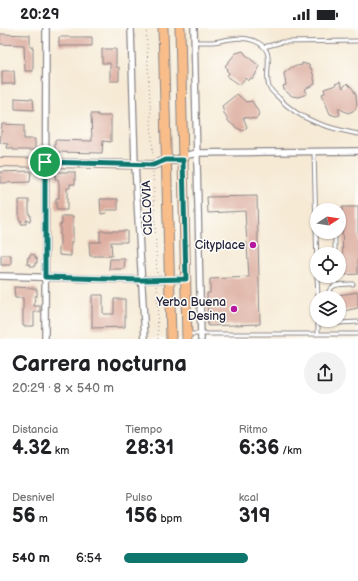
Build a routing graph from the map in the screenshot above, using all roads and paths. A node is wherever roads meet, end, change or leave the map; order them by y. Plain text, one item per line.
1 (46, 28) edge
2 (131, 28) edge
3 (146, 28) edge
4 (162, 28) edge
5 (180, 28) edge
6 (194, 28) edge
7 (358, 41) edge
8 (194, 42) junction
9 (264, 47) junction
10 (358, 134) edge
11 (358, 151) edge
12 (314, 152) junction
13 (197, 153) junction
14 (166, 160) junction
15 (183, 160) junction
16 (0, 162) edge
17 (45, 162) junction
18 (135, 165) junction
19 (153, 165) junction
20 (316, 247) edge
21 (0, 276) edge
22 (45, 277) junction
23 (157, 279) junction
24 (169, 279) junction
25 (186, 279) junction
26 (141, 280) junction
27 (353, 284) dead end
28 (335, 285) joint
29 (329, 291) edge
30 (358, 322) edge
31 (346, 323) edge
32 (318, 327) edge
33 (318, 334) junction
34 (358, 334) edge
35 (187, 337) edge
36 (201, 337) edge
37 (45, 339) edge
38 (145, 339) edge
39 (158, 339) edge
40 (171, 339) edge

1 - 17 street
2 - 18 street
3 - 19 path, CICLOVIA
4 - 14 main road
5 - 15 main road
6 - 8 street
7 - 9 lane
8 - 9 lane
8 - 13 street
9 - 10 lane
11 - 12 street
12 - 13 street
12 - 20 lane
13 - 15 street
13 - 36 street
14 - 15 street
14 - 19 street
14 - 24 main road
15 - 25 main road
16 - 17 street
17 - 18 street
17 - 22 street
18 - 19 street
18 - 26 street
19 - 23 path, CICLOVIA
21 - 22 street
22 - 26 street
22 - 37 street
23 - 24 street
23 - 26 street
23 - 39 path, CICLOVIA
24 - 25 street
24 - 40 main road
25 - 35 main road
26 - 38 street
27 - 28 lane
28 - 29 lane
30 - 31 lane
32 - 33 lane
33 - 34 lane
33 - 36 lane
35 - 36 lane

